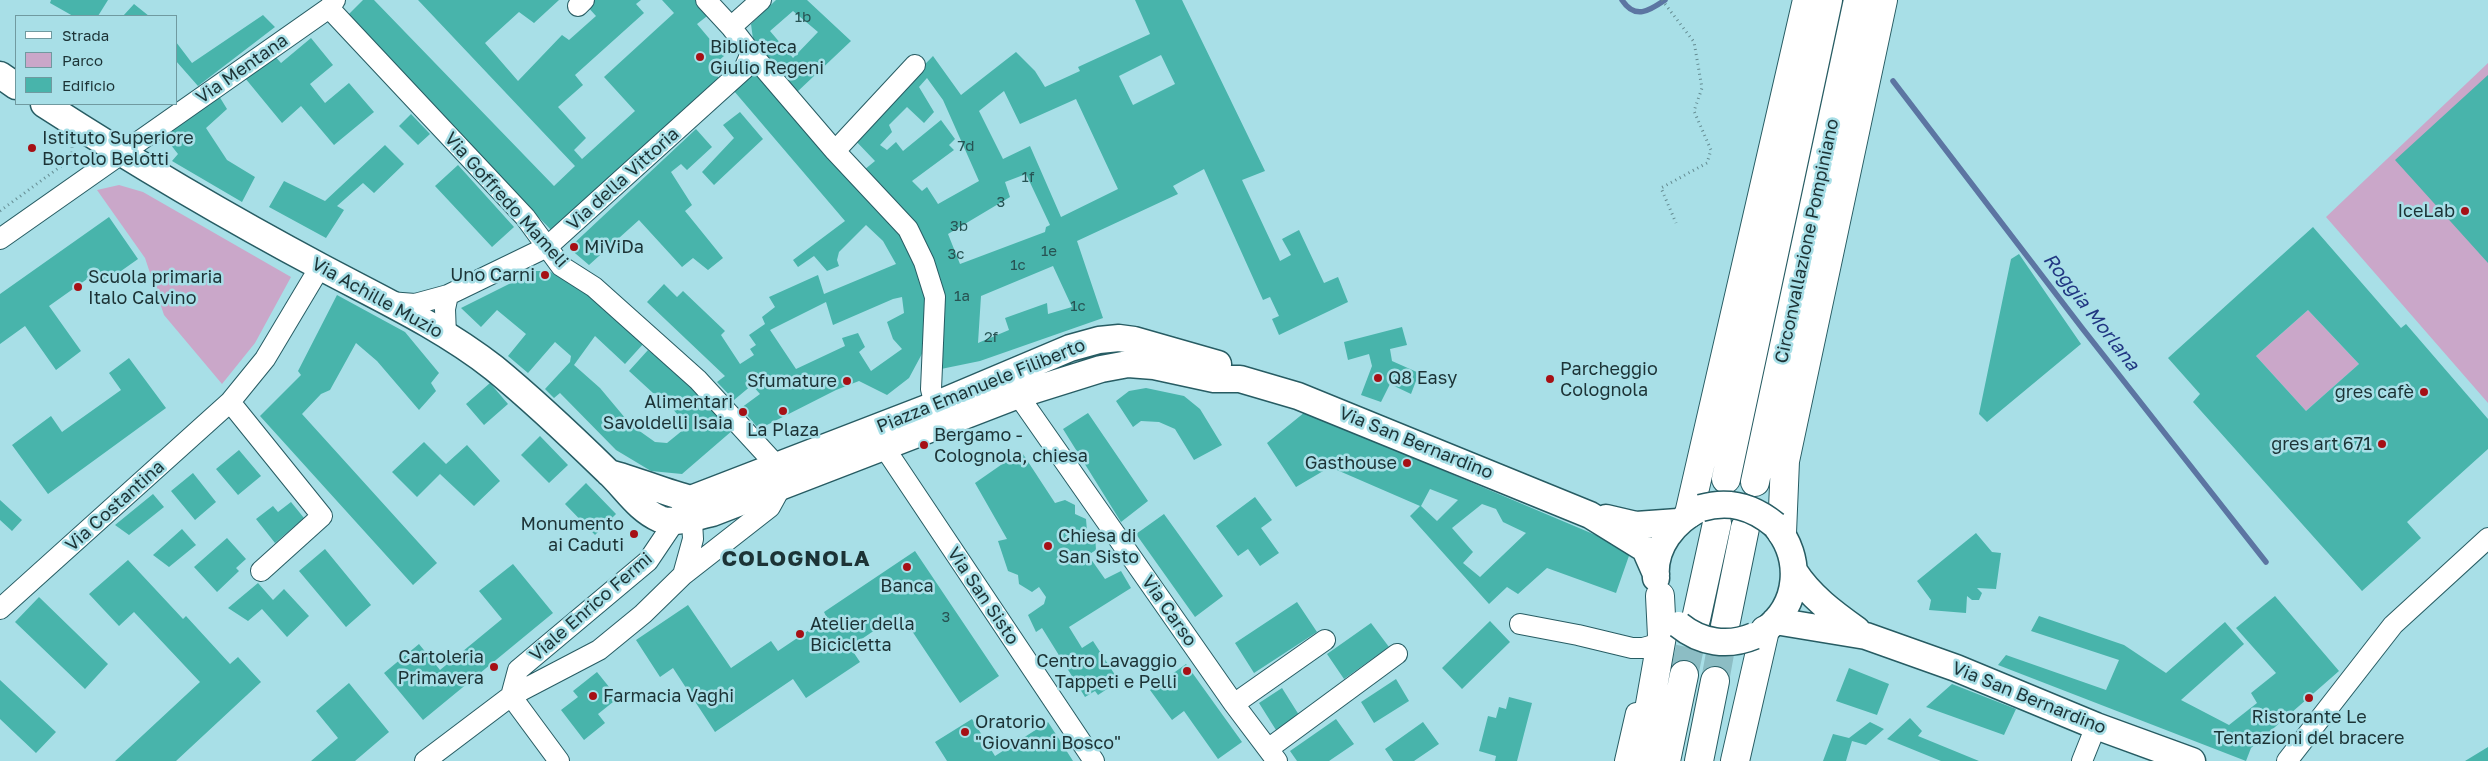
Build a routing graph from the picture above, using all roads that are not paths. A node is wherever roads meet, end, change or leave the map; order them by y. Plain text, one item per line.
1 (706, 0) edge
2 (762, 0) edge
3 (1807, 0) edge
4 (1828, 0) edge
5 (1858, 0) edge
6 (1882, 0) edge
7 (332, 4) edge
8 (732, 26) junction
9 (751, 53) junction
10 (915, 65) dead end
11 (0, 75) edge
12 (15, 85) edge
13 (46, 105) edge
14 (835, 151) junction
15 (123, 153) junction
16 (0, 239) edge
17 (547, 247) junction
18 (320, 267) junction
19 (448, 295) junction
20 (387, 302) junction
21 (446, 336) junction
22 (1240, 379) junction
23 (1018, 395) junction
24 (230, 402) junction
25 (935, 405) junction
26 (880, 438) junction
27 (779, 476) junction
28 (1726, 479) dead end
29 (1755, 482) dead end
30 (686, 512) junction
31 (1590, 515) junction
32 (1696, 517) junction
33 (1745, 528) dead end
34 (1778, 529) junction
35 (2488, 538) edge
36 (261, 571) dead end
37 (1794, 571) junction
38 (684, 575) junction
39 (1658, 585) junction
40 (0, 609) edge
41 (1520, 624) dead end
42 (1725, 626) tunnel mouth
43 (1765, 629) junction
44 (1674, 635) junction
45 (1866, 636) junction
46 (1325, 640) dead end
47 (1397, 654) dead end
48 (1684, 675) tunnel mouth
49 (1715, 681) tunnel mouth
50 (511, 696) junction
51 (1234, 704) junction
52 (2096, 726) junction
53 (1272, 755) edge
54 (425, 761) edge
55 (559, 761) edge
56 (1094, 761) edge
57 (1625, 761) edge
58 (1640, 761) edge
59 (1666, 761) edge
60 (1699, 761) edge
61 (1735, 761) edge
62 (2082, 761) edge
63 (2192, 761) edge
64 (2287, 761) edge

1 - 8 street
2 - 8 street
3 - 32 highway
4 - 28 highway, Circonvallazione Pompiniano
5 - 29 highway, Circonvallazione Pompiniano
6 - 34 highway
7 - 15 street, Via Mentana
7 - 17 street, Via Goffredo Mameli
8 - 9 street
9 - 14 street
9 - 17 street, Via della Vittoria
10 - 14 street
11 - 12 main road
13 - 15 main road, Via Achille Muzio
14 - 25 street
15 - 16 street, Via Mentana
15 - 18 main road, Via Achille Muzio
17 - 19 street, Via della Vittoria
17 - 27 street, Via Goffredo Mameli
18 - 20 main road, Via Achille Muzio
18 - 24 street, Via Costantina
19 - 20 street, Via della Vittoria
19 - 21 street
20 - 21 main road, Via Achille Muzio
21 - 30 main road, Via Achille Muzio
22 - 23 main road, Piazza Emanuele Filiberto
22 - 25 main road, Piazza Emanuele Filiberto
22 - 31 main road, Via San Bernardino
23 - 26 main road, Piazza Emanuele Filiberto
23 - 51 street, Via Carso
24 - 36 street
24 - 40 street, Via Costantina
25 - 26 main road, Piazza Emanuele Filiberto
26 - 27 main road, Piazza Emanuele Filiberto
26 - 56 street, Via San Sisto
27 - 30 main road, Piazza Emanuele Filiberto
27 - 38 street, Viale Enrico Fermi
30 - 38 street
30 - 50 street, Viale Enrico Fermi
31 - 32 main road, Via San Bernardino
31 - 39 main road, Via San Bernardino
32 - 34 main road, Via San Bernardino, bridge
32 - 39 main road
32 - 44 highway
33 - 42 highway
34 - 37 main road, Via San Bernardino
35 - 64 street
37 - 43 main road, Via San Bernardino
37 - 45 main road, Via San Bernardino
38 - 50 street, Viale Enrico Fermi
39 - 44 highway
41 - 44 street
43 - 44 main road, Via San Bernardino, bridge
43 - 45 main road, Via San Bernardino
43 - 61 highway
44 - 57 street
44 - 58 highway
45 - 52 main road, Via San Bernardino
46 - 51 street
47 - 53 street
48 - 59 highway
49 - 60 highway
50 - 54 street, Viale Enrico Fermi
50 - 55 street
51 - 53 street, Via Carso
52 - 62 street
52 - 63 main road, Via San Bernardino

